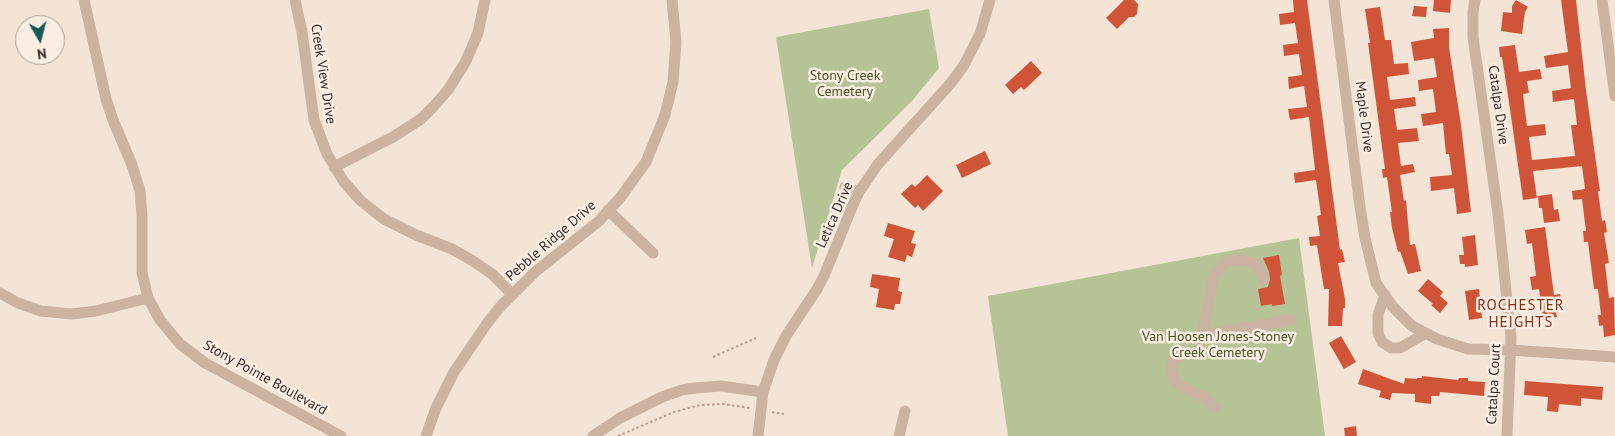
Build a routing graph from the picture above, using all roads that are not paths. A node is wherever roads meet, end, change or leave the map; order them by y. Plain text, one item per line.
1 (84, 0) edge
2 (295, 0) edge
3 (485, 0) edge
4 (672, 0) edge
5 (990, 0) edge
6 (1334, 0) edge
7 (1475, 0) edge
8 (1602, 0) edge
9 (1615, 96) edge
10 (334, 167) junction
11 (845, 187) dead end
12 (860, 192) junction
13 (608, 210) junction
14 (1498, 214) joint
15 (653, 253) dead end
16 (1263, 280) dead end
17 (0, 293) edge
18 (512, 294) junction
19 (1385, 295) junction
20 (148, 298) junction
21 (1291, 320) dead end
22 (1426, 333) junction
23 (1203, 335) junction
24 (1510, 350) junction
25 (1183, 353) dead end
26 (1199, 353) dead end
27 (1615, 357) edge
28 (763, 392) junction
29 (1215, 407) dead end
30 (905, 411) dead end
31 (341, 436) edge
32 (426, 436) edge
33 (593, 436) edge
34 (758, 436) edge
35 (899, 436) edge
36 (1507, 436) edge

1 - 20 street, Stony Pointe Boulevard
2 - 10 street, Creek View Drive
3 - 10 street
4 - 13 street, Pebble Ridge Drive
5 - 12 street, Letica Drive
6 - 19 street, Maple Drive
7 - 14 street, Catalpa Drive
8 - 9 street
10 - 18 street, Creek View Drive
11 - 12 street
12 - 28 street, Letica Drive
13 - 15 street
13 - 18 street, Pebble Ridge Drive
14 - 24 street, Catalpa Court
16 - 23 street
17 - 20 street
18 - 32 street, Pebble Ridge Drive
19 - 22 street, Maple Drive
19 - 22 street
20 - 31 street, Stony Pointe Boulevard
21 - 23 street
22 - 24 street, Maple Drive
23 - 26 street
24 - 27 street, Maple Drive
24 - 36 street, Catalpa Court
25 - 29 street
28 - 33 street
28 - 34 street, Letica Drive
30 - 35 street

